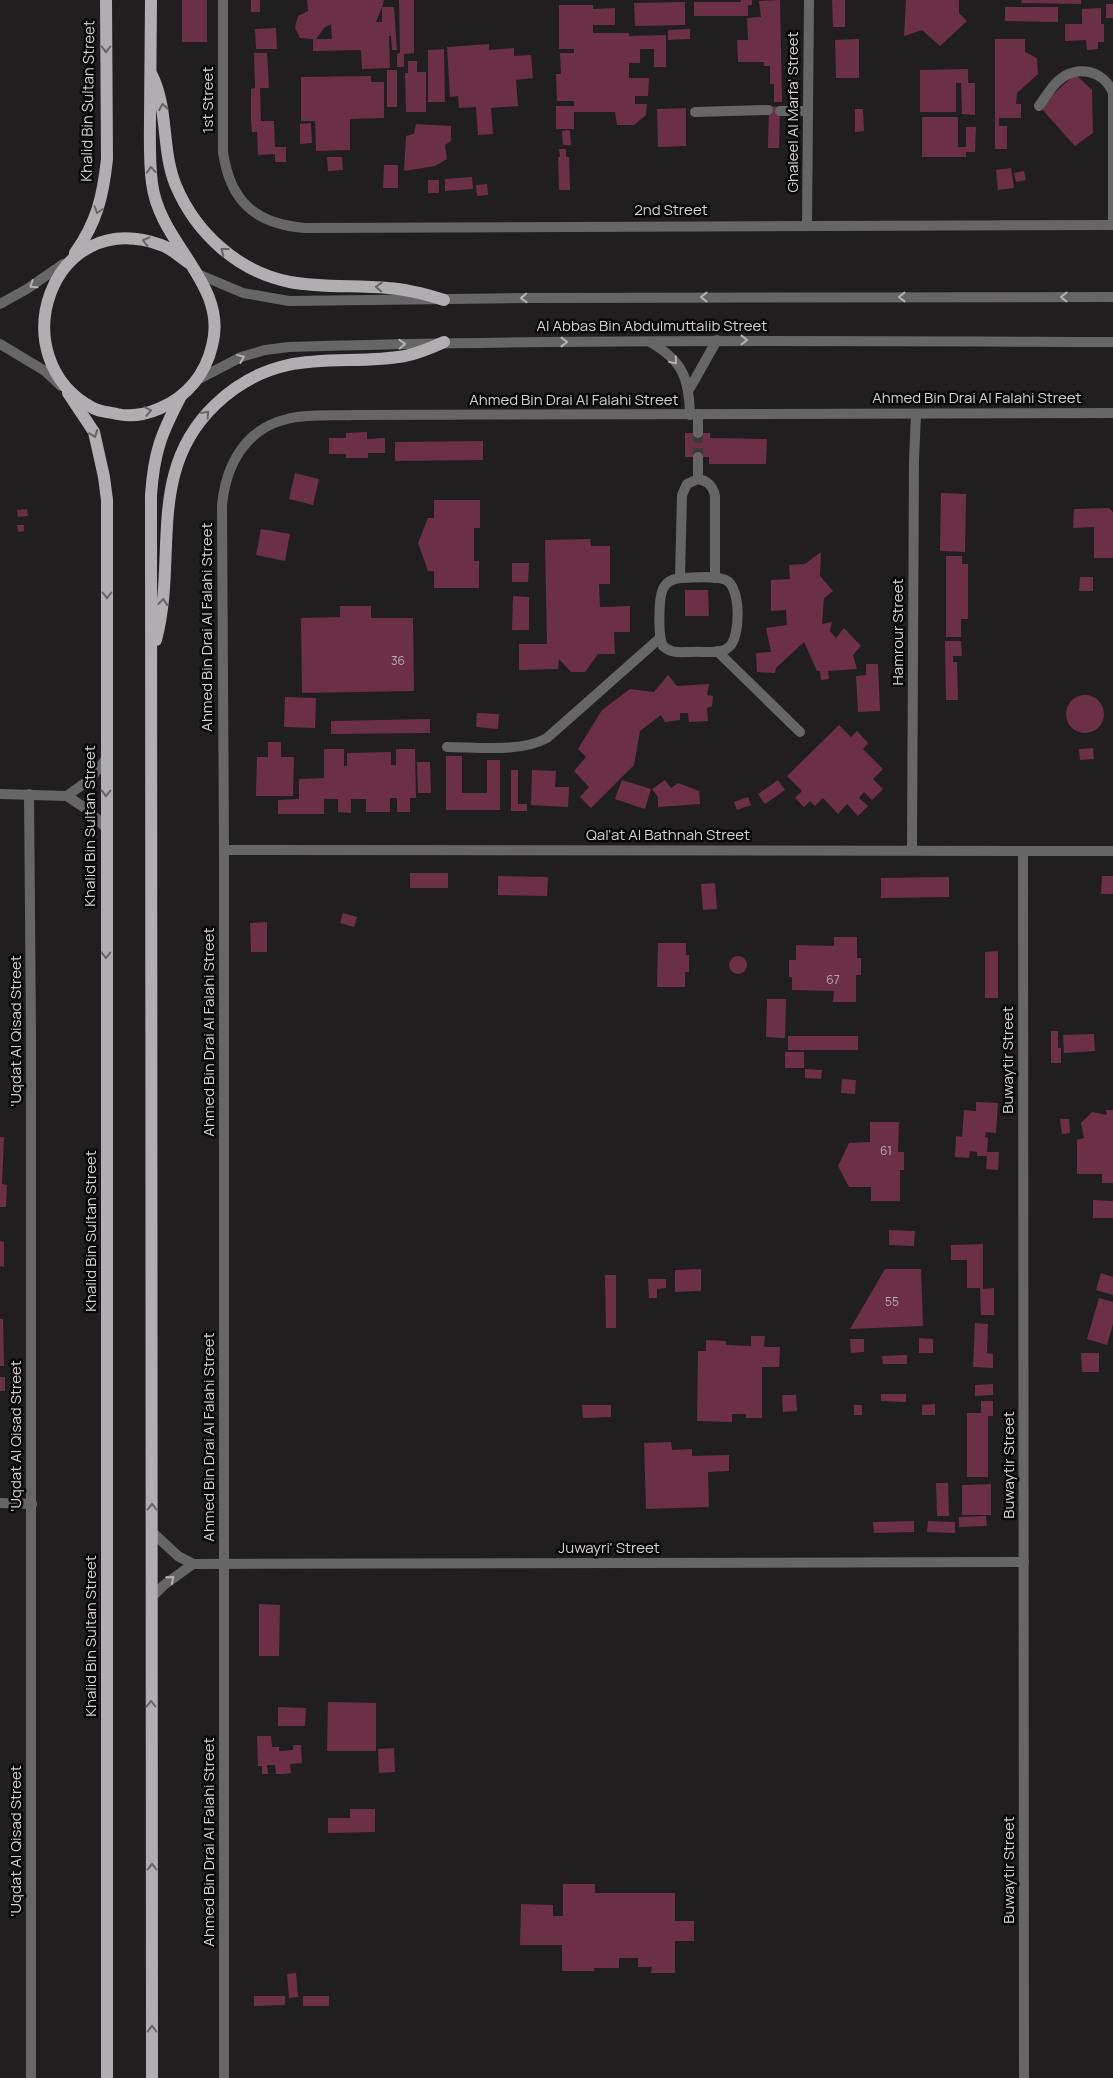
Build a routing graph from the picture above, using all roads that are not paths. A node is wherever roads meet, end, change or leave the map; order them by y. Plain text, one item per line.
1 (106, 0) edge
2 (152, 0) edge
3 (223, 0) edge
4 (809, 0) edge
5 (150, 70) junction
6 (1039, 106) dead end
7 (768, 110) dead end
8 (780, 111) dead end
9 (808, 111) junction
10 (695, 112) dead end
11 (238, 198) joint
12 (1113, 224) edge
13 (807, 225) junction
14 (74, 255) junction
15 (189, 263) junction
16 (64, 264) junction
17 (198, 274) junction
18 (1113, 297) edge
19 (444, 300) junction
20 (0, 304) edge
21 (717, 340) junction
22 (444, 342) junction
23 (650, 342) junction
24 (1113, 342) edge
25 (0, 344) edge
26 (197, 380) junction
27 (690, 388) junction
28 (64, 390) junction
29 (181, 396) junction
30 (1113, 413) edge
31 (916, 414) junction
32 (694, 415) junction
33 (698, 433) tunnel mouth
34 (698, 457) tunnel mouth
35 (698, 479) junction
36 (680, 578) junction
37 (715, 578) junction
38 (660, 638) junction
39 (717, 651) junction
40 (151, 667) junction
41 (800, 732) dead end
42 (447, 747) dead end
43 (107, 758) junction
44 (0, 794) edge
45 (30, 794) junction
46 (67, 796) junction
47 (106, 828) junction
48 (224, 850) junction
49 (912, 850) junction
50 (1113, 851) edge
51 (1023, 852) junction
52 (0, 1503) edge
53 (32, 1504) junction
54 (152, 1532) junction
55 (1024, 1562) junction
56 (194, 1564) junction
57 (224, 1564) junction
58 (151, 1598) junction
59 (31, 2078) edge
60 (107, 2078) edge
61 (152, 2078) edge
62 (224, 2078) edge
63 (1024, 2078) edge

1 -> 14 main road, Khalid Bin Sultan Street
2 - 5 main road
3 - 11 street, 1st Street
4 - 9 street, Ghaleel Al Marfa' Street
15 -> 5 main road
19 -> 5 main road
6 - 12 street
7 - 10 street
8 - 9 street
9 - 13 street, Ghaleel Al Marfa' Street
11 - 13 street, 2nd Street
12 - 13 street, 2nd Street
15 -> 14 main road
14 - 16 main road
15 - 17 main road
16 -> 20 street
16 - 28 main road
17 - 19 street, Al Abbas Bin Abdulmuttalib Street
17 - 26 main road
18 -> 19 street, Al Abbas Bin Abdulmuttalib Street
21 - 23 street, Al Abbas Bin Abdulmuttalib Street
21 -> 24 street, Al Abbas Bin Abdulmuttalib Street
21 - 27 street, Ahmed Bin Drai Al Falahi Street
22 -> 23 street, Al Abbas Bin Abdulmuttalib Street
26 -> 22 street, Al Abbas Bin Abdulmuttalib Street
40 -> 22 main road
23 -> 27 street, Ahmed Bin Drai Al Falahi Street
25 - 28 street
26 - 29 main road
27 - 32 street, Ahmed Bin Drai Al Falahi Street
28 -> 29 main road
28 -> 43 main road, Khalid Bin Sultan Street
29 - 40 main road
30 - 31 street, Ahmed Bin Drai Al Falahi Street
31 - 32 street, Ahmed Bin Drai Al Falahi Street
31 - 49 street, Hamrour Street
32 - 33 street
32 - 48 street, Ahmed Bin Drai Al Falahi Street
34 - 35 street
35 - 36 street
35 - 37 street
36 - 37 street
36 - 38 street
37 - 39 street
38 - 39 street
38 - 42 street
39 - 41 street
54 -> 40 main road
43 - 46 street
43 -> 47 main road, Khalid Bin Sultan Street
44 - 45 street
45 - 46 street
45 - 53 street, 'Uqdat Al Qisad Street
46 - 47 street
47 -> 60 main road, Khalid Bin Sultan Street
48 - 49 street, Qal'at Al Bathnah Street
48 - 57 street, Ahmed Bin Drai Al Falahi Street
49 - 51 street, Qal'at Al Bathnah Street
50 - 51 street, Qal'at Al Bathnah Street
51 - 55 street, Buwaytir Street
52 - 53 street
53 - 59 street, 'Uqdat Al Qisad Street
54 - 56 street
54 - 58 main road
55 - 57 street, Juwayri' Street
55 - 63 street, Buwaytir Street
56 - 57 street, Juwayri' Street
58 -> 56 street
57 - 62 street, Ahmed Bin Drai Al Falahi Street
61 -> 58 main road

